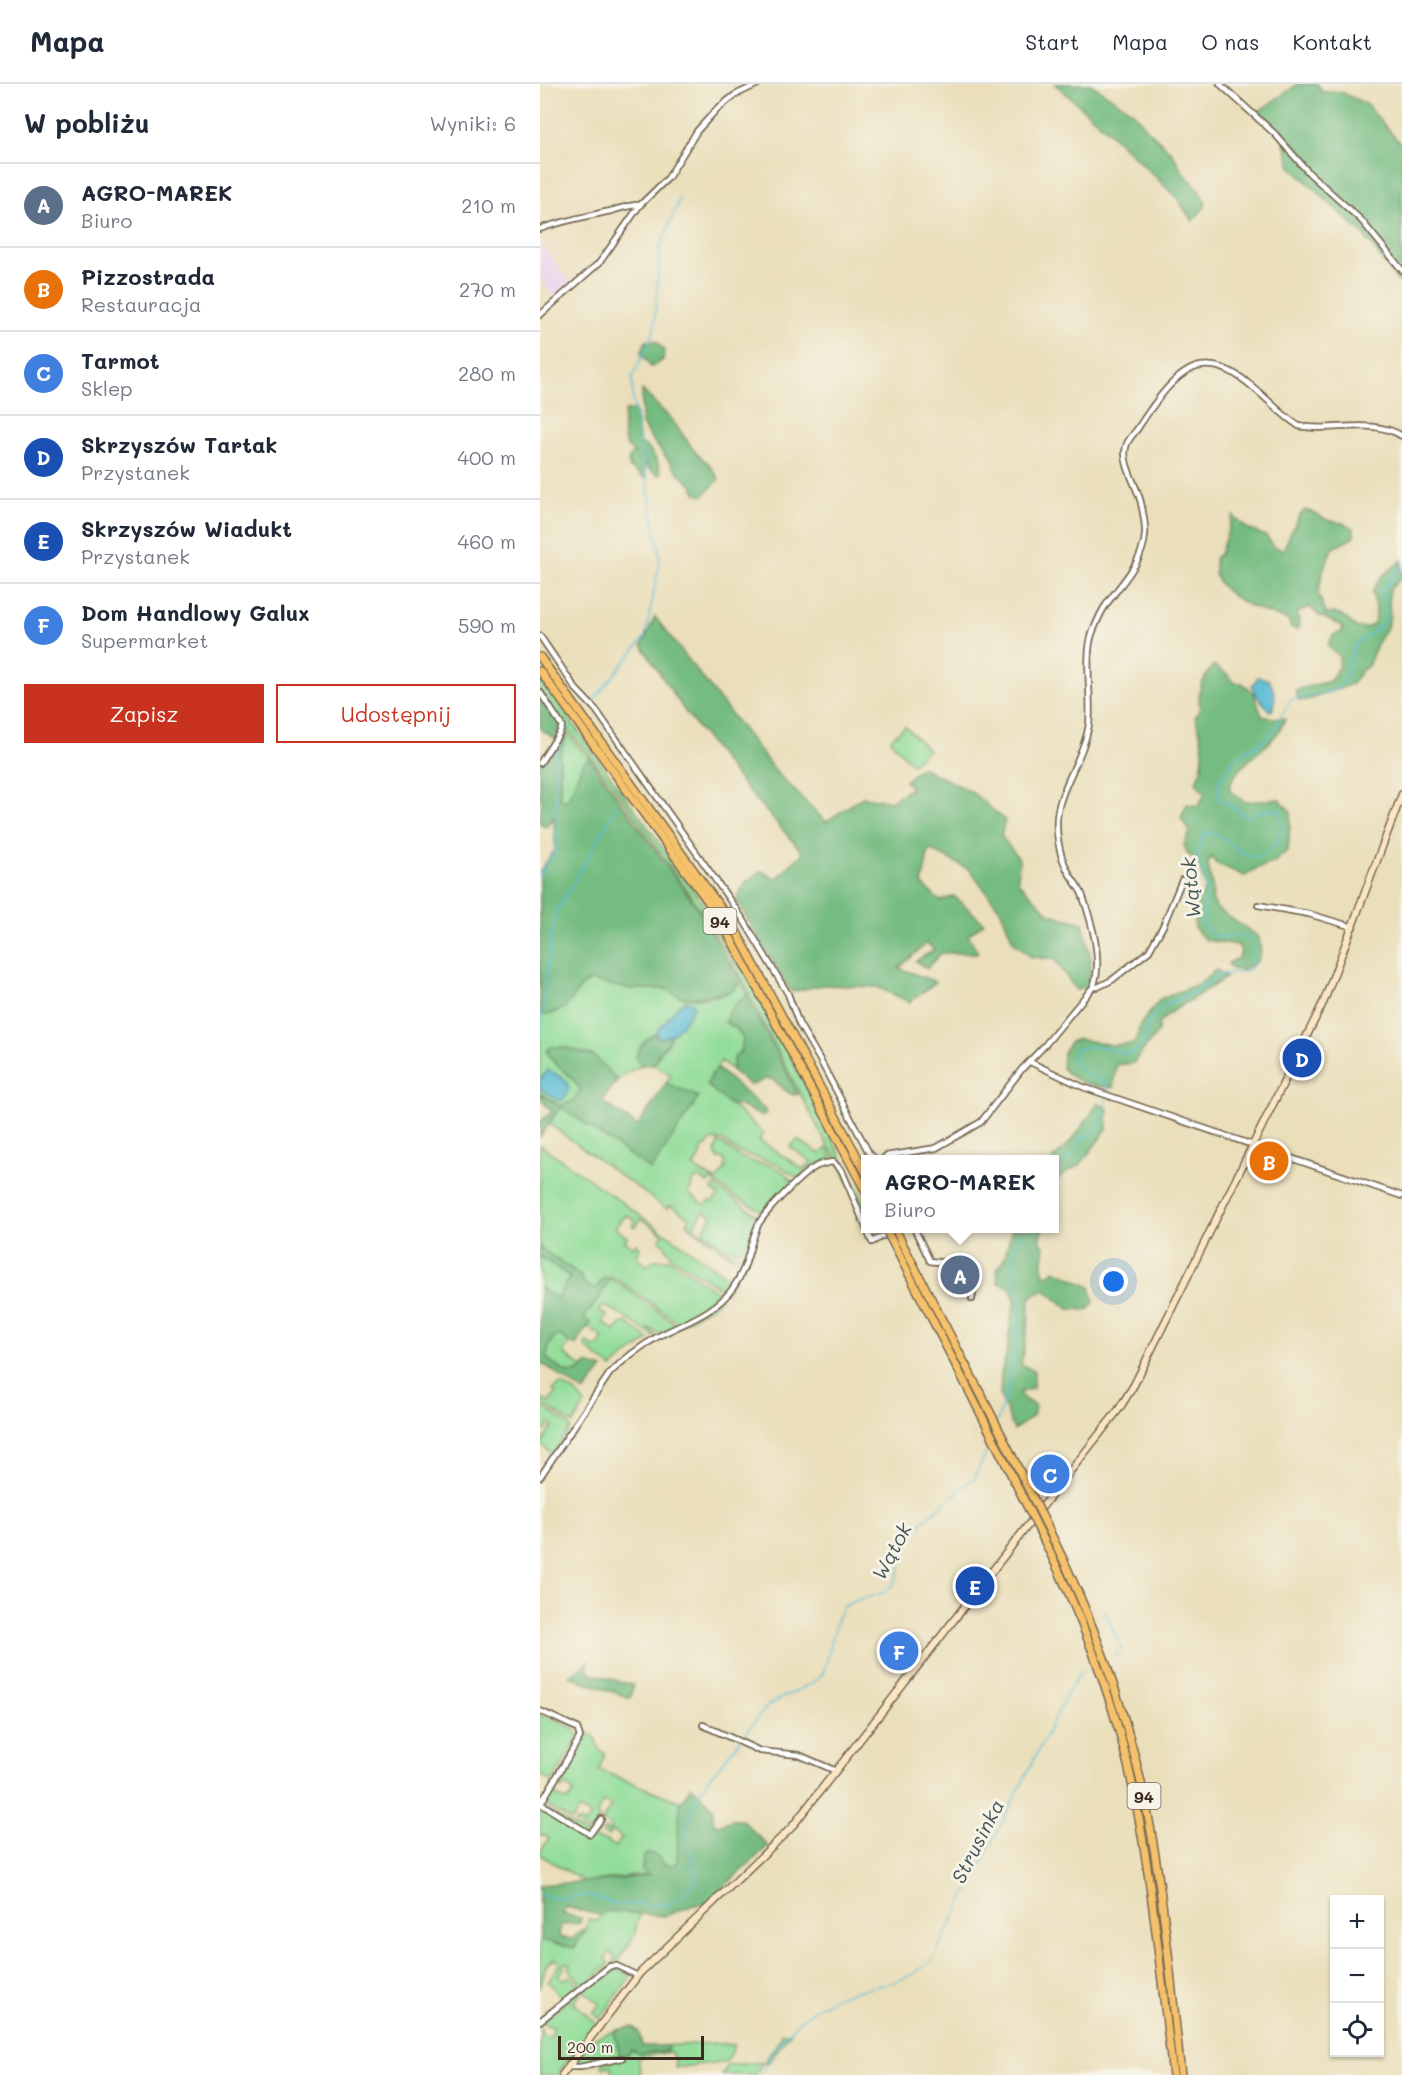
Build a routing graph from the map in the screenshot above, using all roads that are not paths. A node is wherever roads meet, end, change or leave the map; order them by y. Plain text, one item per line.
1 (758, 84) edge
2 (1220, 84) edge
3 (640, 205) junction
4 (540, 229) edge
5 (1402, 270) edge
6 (540, 315) edge
7 (1402, 436) edge
8 (540, 636) edge
9 (540, 657) edge
10 (540, 671) edge
11 (540, 692) edge
12 (540, 763) edge
13 (1402, 794) edge
14 (1182, 880) dead end
15 (1258, 905) dead end
16 (1353, 927) junction
17 (1093, 987) junction
18 (1030, 1062) junction
19 (1253, 1145) junction
20 (871, 1155) edge
21 (892, 1155) edge
22 (861, 1164) edge
23 (861, 1183) edge
24 (1402, 1196) edge
25 (861, 1216) edge
26 (868, 1233) edge
27 (887, 1233) edge
28 (888, 1233) edge
29 (898, 1233) edge
30 (916, 1233) edge
31 (972, 1299) dead end
32 (540, 1476) edge
33 (540, 1711) edge
34 (703, 1725) dead end
35 (836, 1771) junction
36 (540, 1804) edge
37 (601, 1819) dead end
38 (638, 1976) junction
39 (540, 2021) edge
40 (622, 2058) dead end
41 (568, 2067) junction
42 (562, 2075) edge
43 (1173, 2075) edge
44 (1181, 2075) edge

1 - 3 street
2 - 5 street
3 - 4 street
3 - 6 street
7 - 17 street
8 - 20 street
9 - 22 main road, 94
10 - 23 main road, 94
11 - 12 street
13 - 16 street
14 - 17 street
15 - 16 street
16 - 19 street
17 - 18 street
18 - 19 street
18 - 21 street
19 - 24 street
19 - 35 street
25 - 32 street
26 - 27 street
28 - 43 main road, 94, bridge
29 - 44 main road, 94, bridge
30 - 31 street
33 - 36 street
34 - 35 street
35 - 38 street
36 - 37 street
38 - 39 street
38 - 41 street
40 - 41 street
41 - 42 street

